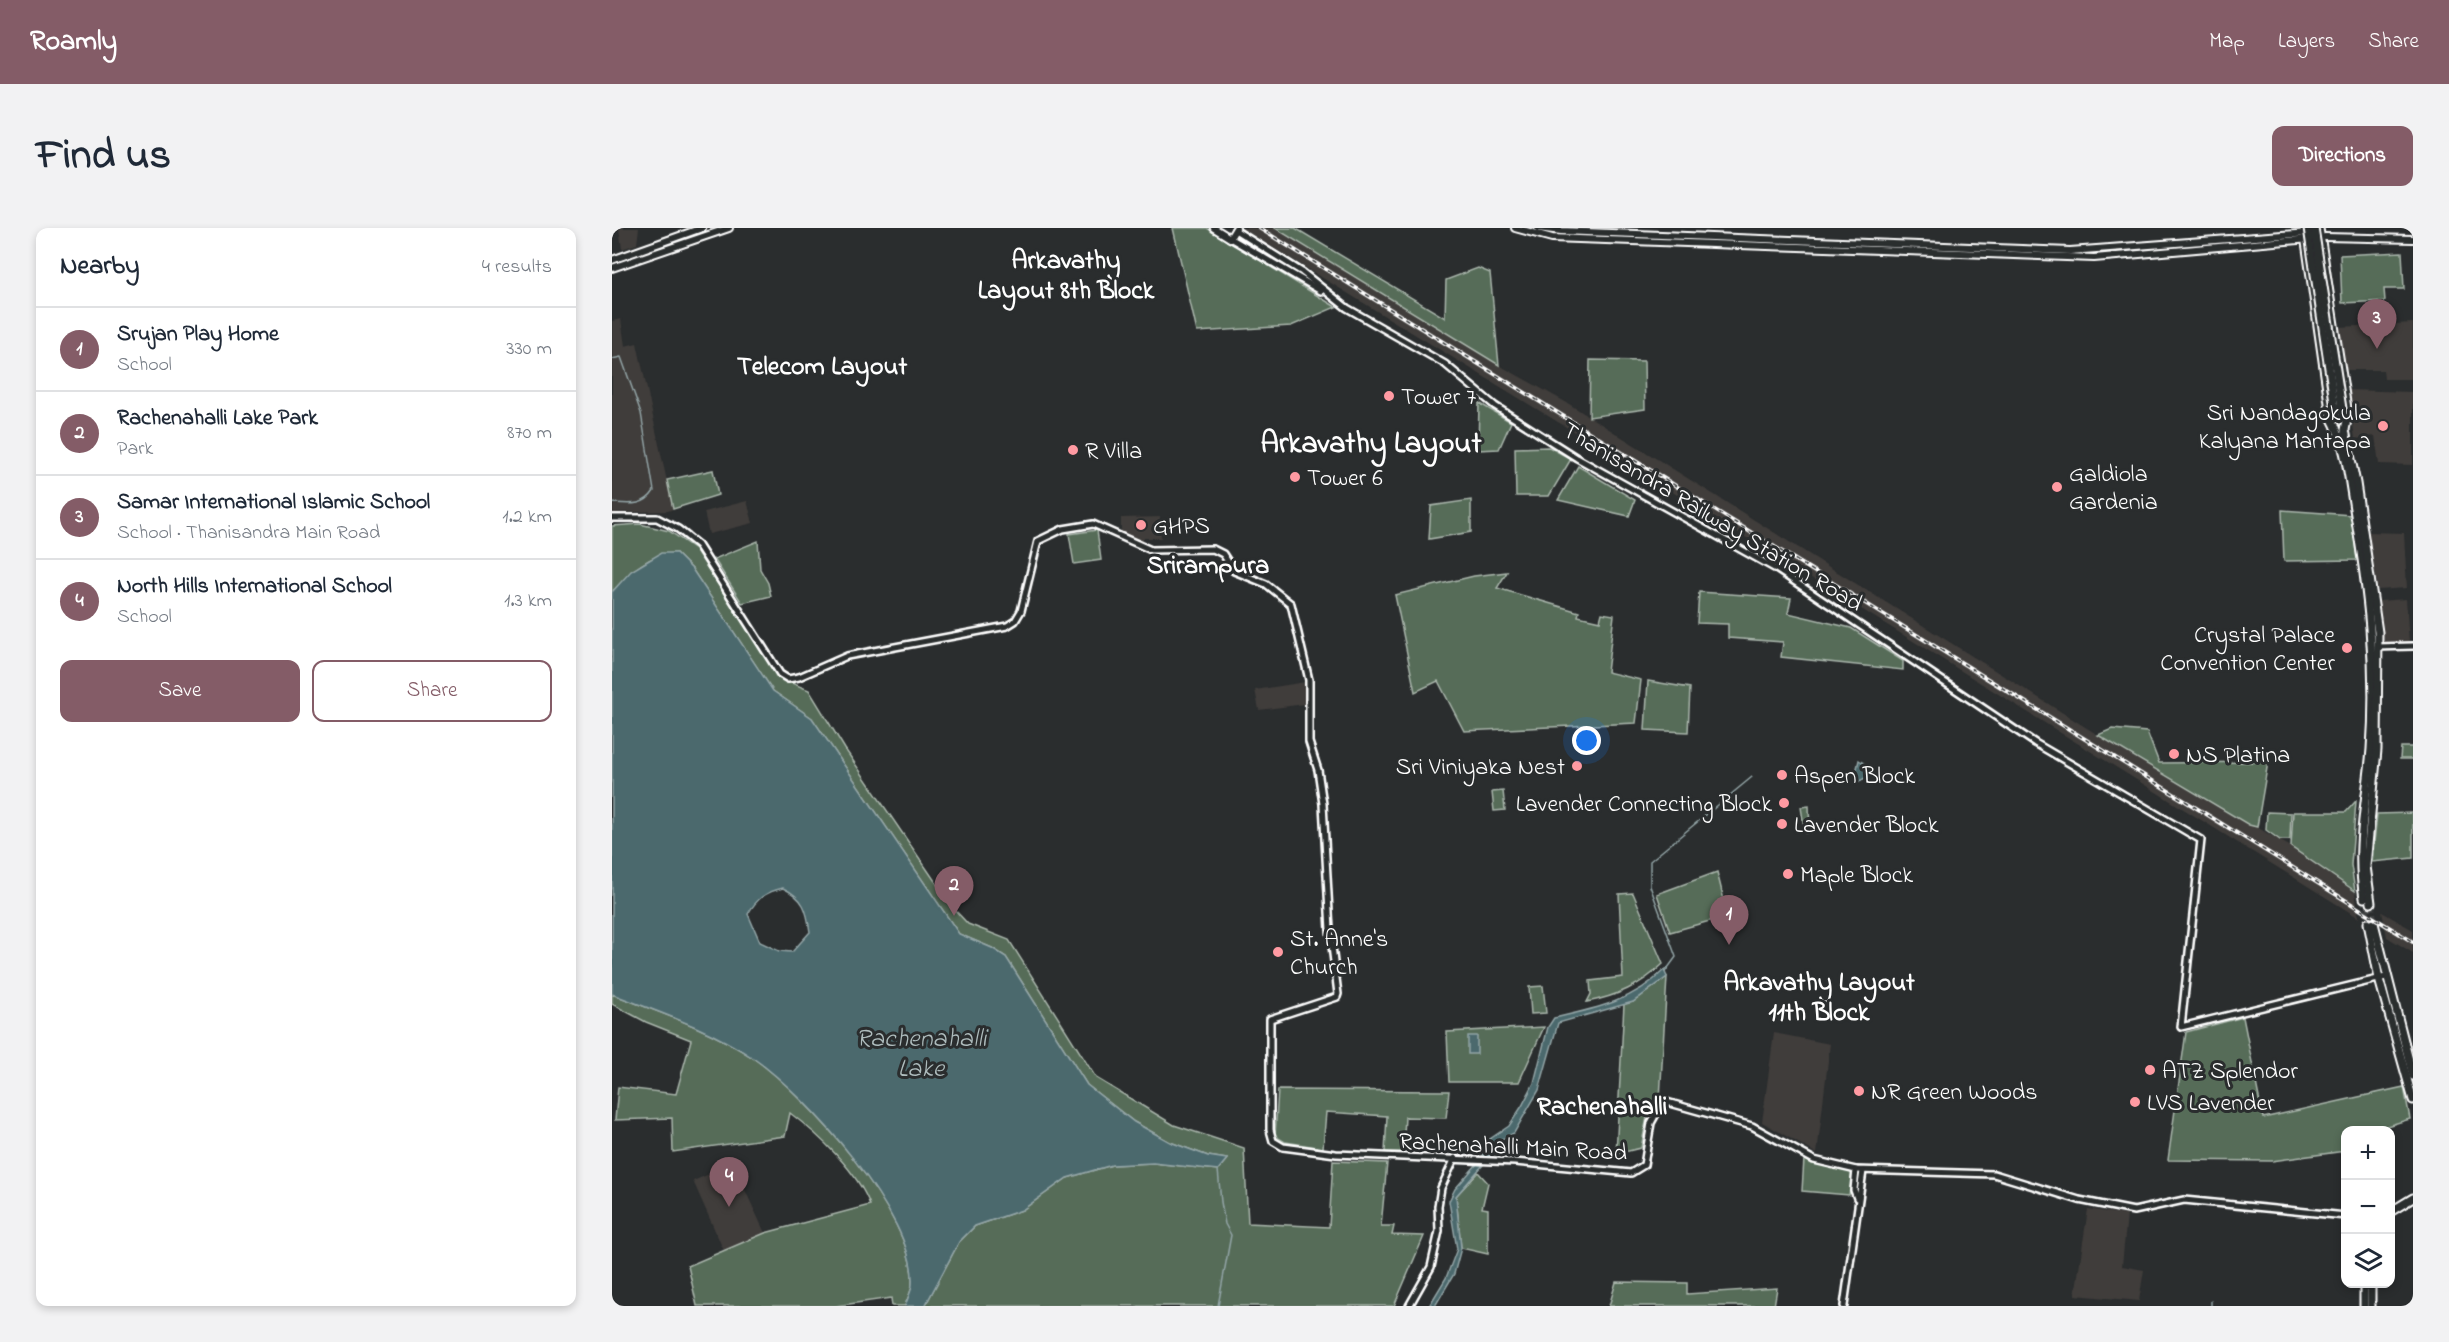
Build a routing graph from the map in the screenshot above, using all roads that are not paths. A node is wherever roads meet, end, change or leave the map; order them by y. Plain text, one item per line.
1 (702, 228) edge
2 (729, 228) edge
3 (1515, 228) edge
4 (1538, 228) edge
5 (1218, 229) edge
6 (1234, 229) edge
7 (2319, 233) edge
8 (2305, 234) edge
9 (1230, 238) junction
10 (2413, 239) edge
11 (612, 260) edge
12 (612, 268) edge
13 (1330, 296) junction
14 (2341, 379) junction
15 (2325, 381) junction
16 (2339, 415) junction
17 (2342, 430) junction
18 (612, 518) edge
19 (2413, 646) edge
20 (2375, 647) junction
21 (2363, 866) junction
22 (2364, 898) tunnel mouth
23 (2371, 903) tunnel mouth
24 (2371, 923) tunnel mouth
25 (2382, 978) junction
26 (2413, 1076) edge
27 (2413, 1100) edge
28 (1455, 1158) junction
29 (1859, 1170) junction
30 (2413, 1198) edge
31 (2413, 1203) edge
32 (2395, 1211) edge
33 (2395, 1212) edge
34 (2341, 1216) edge
35 (2364, 1288) edge
36 (2371, 1288) edge
37 (1409, 1306) edge
38 (1844, 1306) edge
39 (2364, 1306) edge
40 (2371, 1306) edge

1 - 11 main road
2 - 12 main road
3 - 8 main road
4 - 8 main road
5 - 9 main road
6 - 9 main road
6 - 13 street, Thanisandra Railway Station Road
7 - 8 main road
7 - 10 main road
7 - 14 main road
7 - 16 main road, bridge
8 - 15 main road
8 - 16 main road, bridge
9 - 13 street, Thanisandra Railway Station Road
13 - 25 street, Thanisandra Railway Station Road
14 - 15 main road
14 - 17 main road
15 - 17 main road
16 - 17 main road
17 - 20 main road
18 - 28 street, Rachenahalli Main Road
19 - 20 street
20 - 21 main road
21 - 22 main road
21 - 23 main road
24 - 25 main road
25 - 26 main road
25 - 27 main road
28 - 29 street, Rachenahalli Main Road
28 - 37 street
29 - 34 street, Rachenahalli Main Road
29 - 38 street
30 - 32 main road
31 - 33 main road
35 - 39 main road
36 - 40 main road

